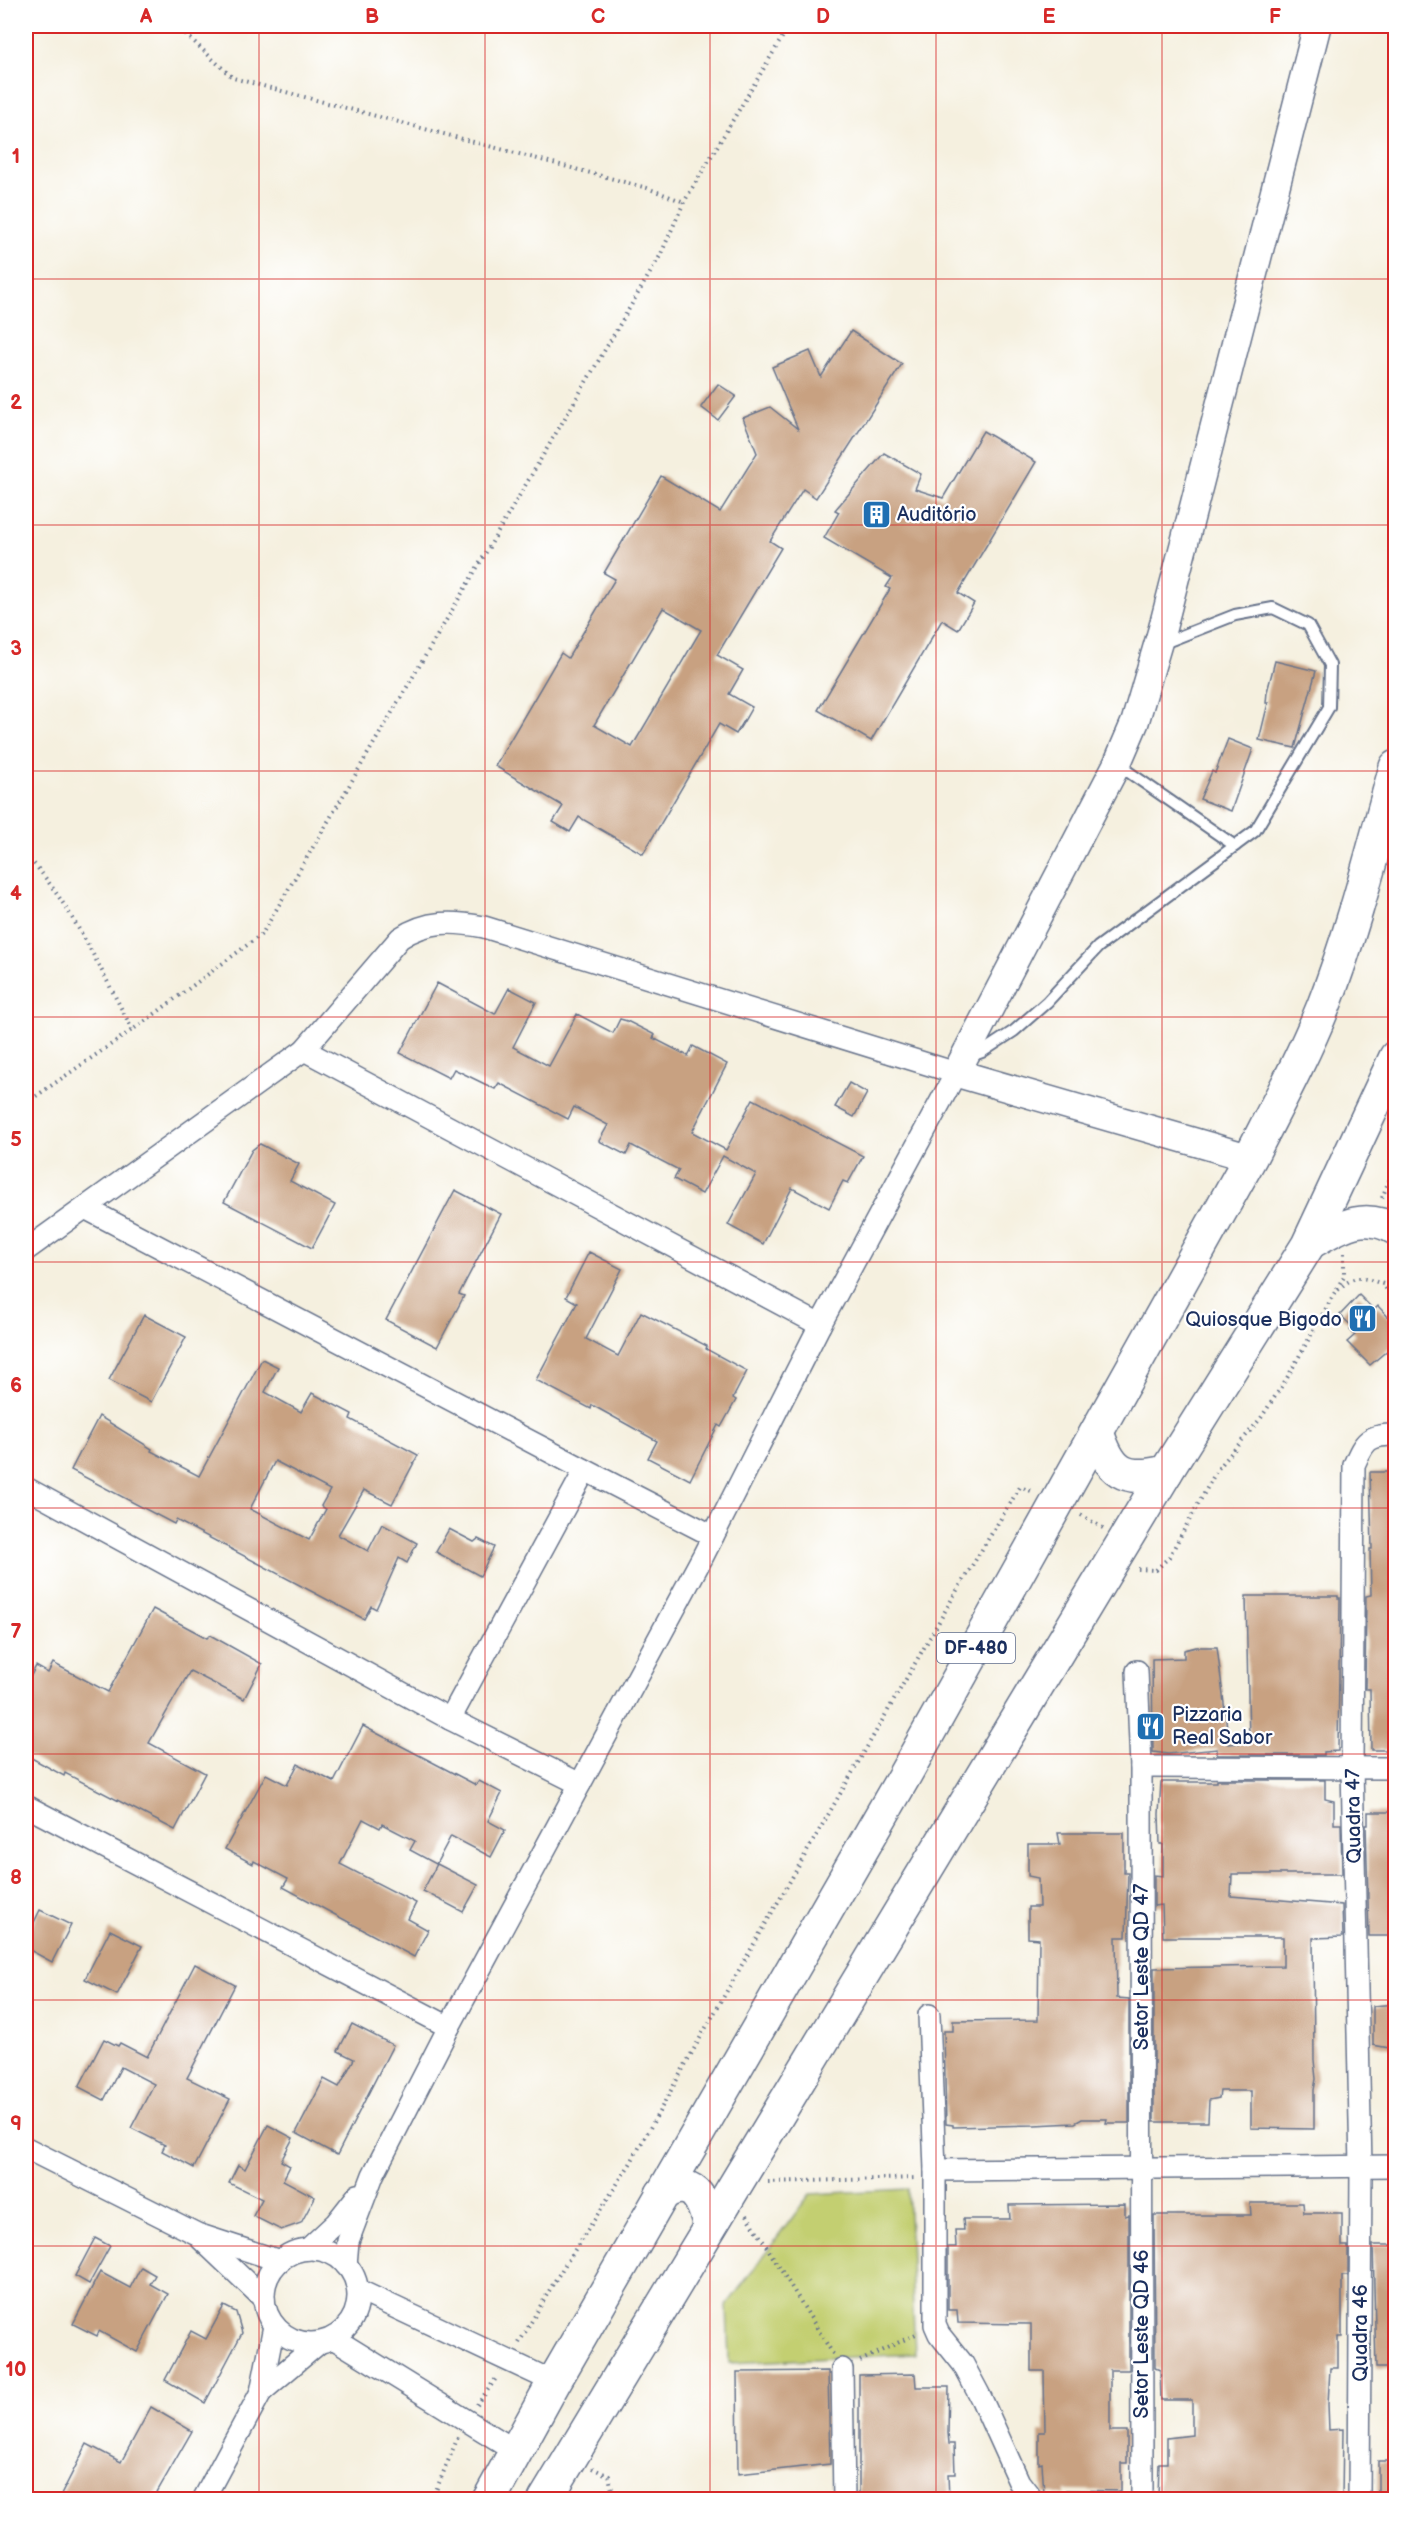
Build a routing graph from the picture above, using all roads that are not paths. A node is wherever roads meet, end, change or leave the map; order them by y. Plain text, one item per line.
1 (1317, 26) edge
2 (1157, 645) junction
3 (1117, 764) junction
4 (1395, 767) edge
5 (1235, 846) junction
6 (303, 1050) junction
7 (1395, 1058) edge
8 (960, 1065) junction
9 (1250, 1158) junction
10 (85, 1208) junction
11 (1395, 1230) edge
12 (1308, 1245) junction
13 (26, 1250) edge
14 (820, 1325) junction
15 (1097, 1432) junction
16 (1395, 1435) edge
17 (585, 1470) junction
18 (1166, 1472) junction
19 (26, 1488) edge
20 (713, 1536) junction
21 (1137, 1671) dead end
22 (450, 1719) junction
23 (1141, 1767) junction
24 (1352, 1768) junction
25 (1395, 1768) edge
26 (580, 1784) junction
27 (26, 1806) edge
28 (928, 2015) dead end
29 (449, 2027) junction
30 (26, 2148) edge
31 (1360, 2166) junction
32 (1395, 2166) edge
33 (1140, 2168) junction
34 (935, 2174) junction
35 (373, 2175) junction
36 (662, 2194) junction
37 (710, 2226) junction
38 (197, 2234) junction
39 (308, 2250) junction
40 (280, 2261) junction
41 (346, 2265) junction
42 (358, 2290) junction
43 (264, 2299) junction
44 (274, 2326) junction
45 (326, 2340) junction
46 (842, 2369) road end
47 (554, 2382) junction
48 (261, 2392) junction
49 (516, 2451) junction
50 (203, 2499) edge
51 (489, 2499) edge
52 (545, 2499) edge
53 (844, 2499) edge
54 (1033, 2499) edge
55 (1142, 2499) edge
56 (1359, 2499) edge

1 - 2 street
2 - 3 street
2 - 5 lane
3 - 5 lane
3 - 8 street
4 - 9 main road, DF-480
5 - 8 lane
6 - 8 street
6 - 10 street
6 - 14 street
7 - 12 main road
8 - 9 street
8 - 14 street
9 - 15 main road, DF-480
10 - 13 street
10 - 17 street
11 - 12 main road
12 - 18 main road
14 - 20 street
15 - 18 main road
15 - 36 main road, DF-480
16 - 24 street, Quadra 47
17 - 20 street
17 - 22 street
18 - 37 main road
19 - 22 street
20 - 26 street
21 - 23 street, Setor Leste QD 47
22 - 26 street
23 - 24 street
23 - 33 street, Setor Leste QD 47
24 - 25 street
24 - 31 street, Quadra 47
26 - 29 street
27 - 29 street
28 - 34 street
29 - 35 street
30 - 38 street
31 - 32 street
31 - 33 street
31 - 56 street, Quadra 46
33 - 34 street
33 - 55 street, Setor Leste QD 46
34 - 54 street
35 - 39 street
35 - 41 street
36 - 37 main road
36 - 47 main road, DF-480
37 - 52 main road
38 - 40 street
38 - 43 street
39 - 40 street
39 - 41 street
40 - 43 street
41 - 42 street
42 - 45 street
42 - 47 street
43 - 44 street
44 - 45 street
44 - 48 street
45 - 48 street
45 - 49 street
46 - 53 street
47 - 49 main road, DF-480
48 - 50 street
49 - 51 main road, DF-480

